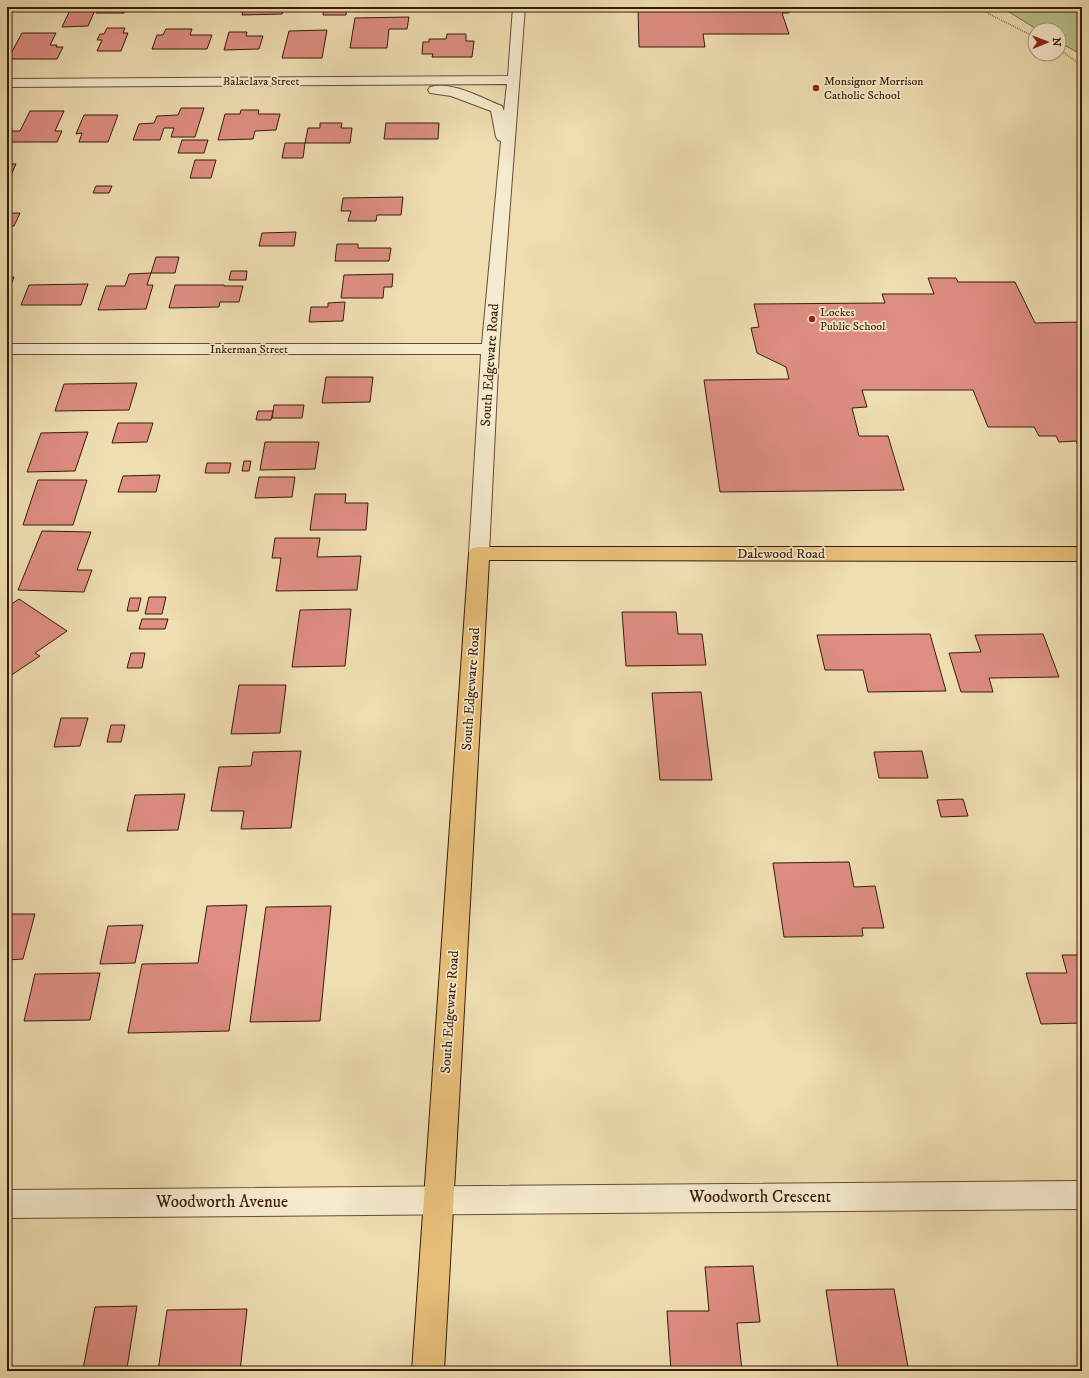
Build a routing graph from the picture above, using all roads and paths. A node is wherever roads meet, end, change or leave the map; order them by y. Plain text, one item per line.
1 (519, 7) edge
2 (981, 7) edge
3 (1027, 33) edge
4 (1067, 55) edge
5 (1082, 66) edge
6 (514, 80) junction
7 (288, 81) junction
8 (7, 83) edge
9 (508, 154) junction
10 (7, 349) edge
11 (490, 349) junction
12 (479, 554) junction
13 (1082, 554) edge
14 (1082, 1195) edge
15 (438, 1200) junction
16 (7, 1204) edge
17 (428, 1371) edge

1 - 6 street, South Edgeware Road
2 - 3 path
4 - 5 path
6 - 7 street, Balaclava Street
6 - 9 street, South Edgeware Road
7 - 8 street, Balaclava Street
7 - 9 street
9 - 11 street, South Edgeware Road
10 - 11 street, Inkerman Street
11 - 12 street, South Edgeware Road
12 - 13 main road, Dalewood Road
12 - 15 main road, South Edgeware Road
14 - 15 street, Woodworth Crescent
15 - 16 street, Woodworth Avenue
15 - 17 main road, South Edgeware Road

